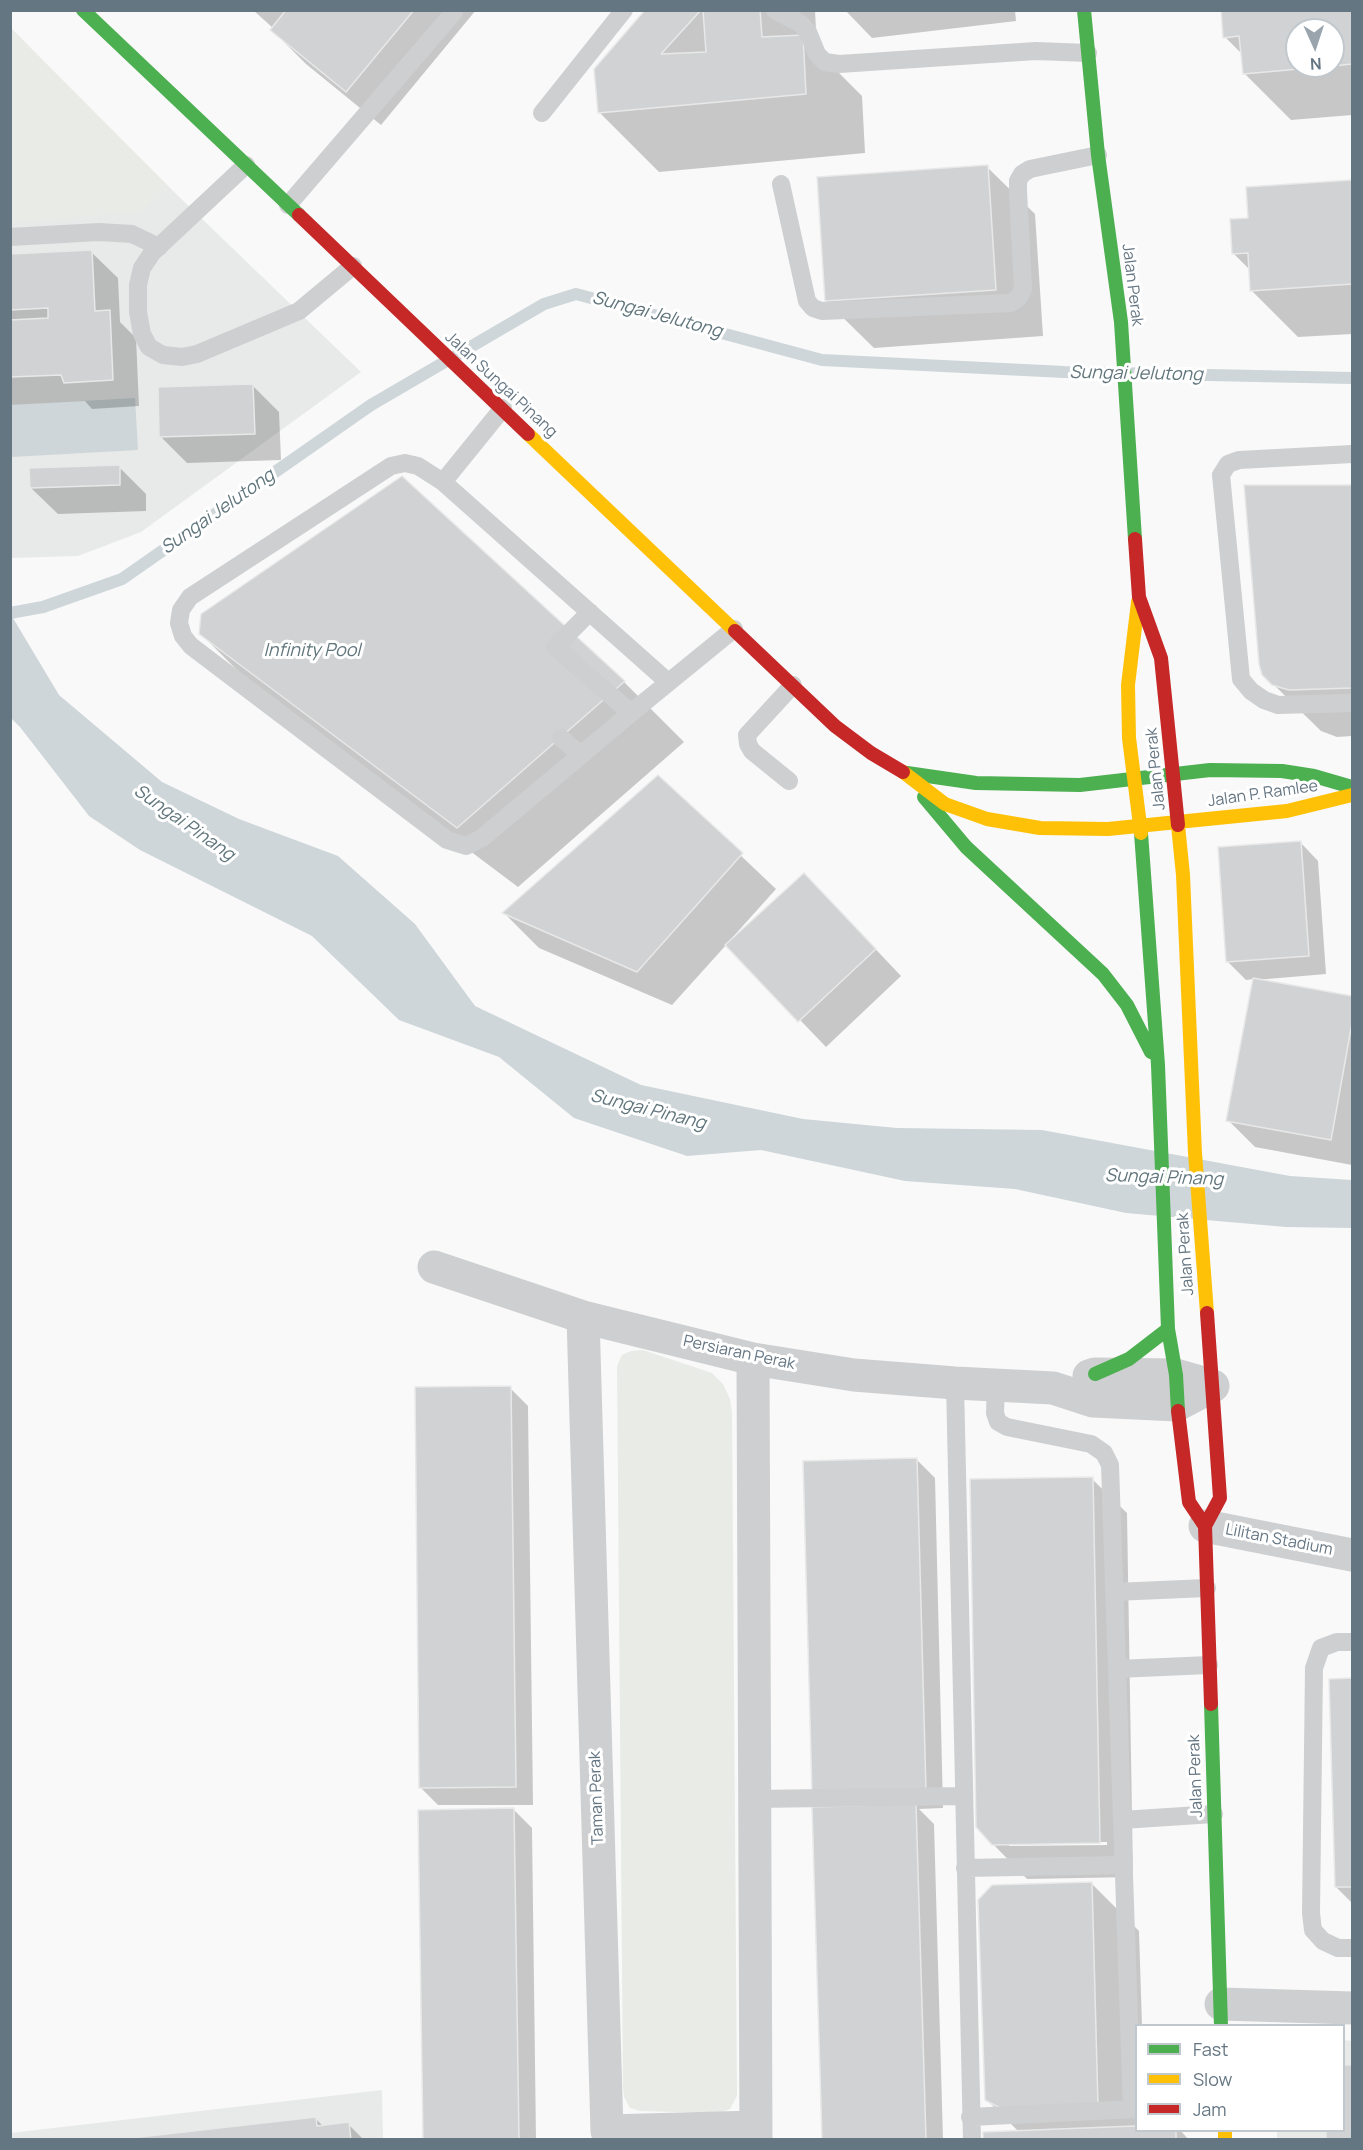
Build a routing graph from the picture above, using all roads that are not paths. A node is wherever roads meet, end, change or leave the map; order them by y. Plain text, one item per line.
1 (83, 10) edge
2 (624, 10) edge
3 (775, 10) edge
4 (1084, 10) edge
5 (454, 12) dead end
6 (1088, 53) junction
7 (542, 113) dead end
8 (1098, 154) junction
9 (246, 165) junction
10 (781, 184) dead end
11 (288, 205) junction
12 (10, 237) edge
13 (159, 247) junction
14 (353, 266) junction
15 (497, 403) junction
16 (1353, 454) edge
17 (443, 482) junction
18 (1139, 597) junction
19 (590, 612) junction
20 (734, 629) junction
21 (668, 682) junction
22 (793, 685) junction
23 (1353, 704) edge
24 (631, 713) junction
25 (561, 738) dead end
26 (581, 755) junction
27 (905, 773) junction
28 (1174, 775) junction
29 (1134, 779) junction
30 (789, 781) dead end
31 (1353, 787) edge
32 (1353, 795) edge
33 (1178, 821) junction
34 (1140, 826) junction
35 (1158, 1065) junction
36 (434, 1267) dead end
37 (583, 1317) junction
38 (1168, 1329) junction
39 (753, 1359) junction
40 (1095, 1374) junction
41 (955, 1383) junction
42 (996, 1385) junction
43 (1213, 1386) junction
44 (1053, 1388) junction
45 (1176, 1390) junction
46 (1205, 1526) junction
47 (1259, 1537) junction
48 (1353, 1555) edge
49 (1207, 1581) junction
50 (1114, 1592) junction
51 (1353, 1642) edge
52 (1209, 1665) junction
53 (1117, 1669) junction
54 (963, 1796) junction
55 (755, 1799) junction
56 (1214, 1814) junction
57 (1122, 1820) junction
58 (1124, 1864) junction
59 (965, 1868) junction
60 (1353, 1948) edge
61 (1353, 2008) edge
62 (1221, 2015) edge
63 (1134, 2109) edge
64 (970, 2117) junction
65 (756, 2133) edge
66 (605, 2135) edge
67 (972, 2139) edge

1 - 9 main road, Jalan Sungai Pinang
2 - 7 lane
3 - 6 lane
4 - 6 main road, Jalan Perak
5 - 11 lane
6 - 8 main road, Jalan Perak
8 - 10 lane
8 - 18 main road, Jalan Perak
9 - 11 main road, Jalan Sungai Pinang
9 - 13 lane
11 - 14 main road, Jalan Sungai Pinang
12 - 13 lane
13 - 14 lane
14 - 15 main road, Jalan Sungai Pinang
15 - 17 lane
15 - 20 main road, Jalan Sungai Pinang
16 - 23 lane
17 - 19 lane
17 - 26 lane
18 - 28 main road, Jalan Perak
18 - 29 main road, Jalan Perak
19 - 21 lane
19 - 24 lane
20 - 21 lane
20 - 22 main road, Jalan Sungai Pinang
21 - 24 lane
22 - 27 main road, Jalan Sungai Pinang
22 - 30 lane
24 - 26 lane
25 - 26 lane
27 - 29 main road, Jalan Sungai Pinang
27 - 34 main road, Jalan Sungai Pinang
27 - 35 main road
28 - 29 main road, Jalan P. Ramlee
28 - 31 main road, Jalan P. Ramlee
28 - 33 main road, Jalan Perak
29 - 34 main road, Jalan Perak
32 - 33 main road, Jalan P. Ramlee
33 - 34 main road, Jalan P. Ramlee
33 - 43 main road, Jalan Perak
34 - 35 main road, Jalan Perak
35 - 38 main road, Jalan Perak
36 - 37 street, Persiaran Perak
37 - 39 street, Persiaran Perak
37 - 66 street, Taman Perak
38 - 40 main road
38 - 45 main road, Jalan Perak
39 - 41 street, Persiaran Perak
39 - 55 street, Taman Perak
40 - 44 street, Persiaran Perak
40 - 45 street, Persiaran Perak
41 - 42 street, Persiaran Perak
41 - 54 lane
42 - 44 street, Persiaran Perak
42 - 50 lane
43 - 45 street, Persiaran Perak
43 - 46 main road, Jalan Perak
44 - 45 street, Persiaran Perak
45 - 46 main road, Jalan Perak
46 - 47 street, Lilitan Stadium
46 - 49 main road, Jalan Perak
47 - 48 street, Lilitan Stadium
47 - 49 street
49 - 50 lane
49 - 52 main road, Jalan Perak
50 - 53 lane
51 - 60 lane
52 - 53 lane
52 - 56 main road, Jalan Perak
53 - 57 lane
54 - 55 lane
54 - 59 lane
55 - 65 street, Taman Perak
56 - 57 lane
56 - 62 main road, Jalan Perak
57 - 58 lane
58 - 59 lane
58 - 63 lane
59 - 64 lane
61 - 62 street
63 - 64 lane
64 - 67 lane
65 - 66 street, Taman Perak

